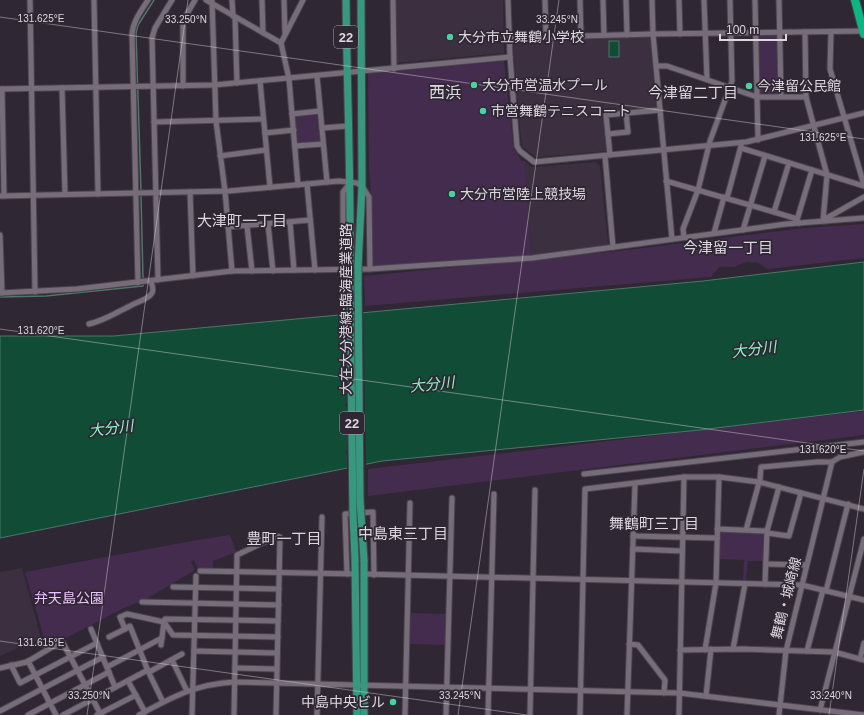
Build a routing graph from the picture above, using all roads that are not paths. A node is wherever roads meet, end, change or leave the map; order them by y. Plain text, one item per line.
1 (30, 0) edge
2 (94, 0) edge
3 (148, 0) edge
4 (172, 0) edge
5 (195, 0) edge
6 (206, 0) edge
7 (232, 0) edge
8 (262, 0) edge
9 (284, 0) edge
10 (303, 0) edge
11 (346, 0) edge
12 (361, 0) edge
13 (393, 0) edge
14 (508, 0) edge
15 (545, 0) edge
16 (580, 0) edge
17 (603, 0) edge
18 (626, 0) edge
19 (652, 0) edge
20 (679, 0) edge
21 (704, 0) edge
22 (730, 0) edge
23 (755, 0) edge
24 (779, 0) edge
25 (855, 0) edge
26 (860, 0) edge
27 (212, 2) edge
28 (864, 15) edge
29 (234, 16) junction
30 (780, 32) junction
31 (805, 32) junction
32 (831, 32) junction
33 (864, 32) edge
34 (263, 33) junction
35 (705, 33) junction
36 (731, 33) junction
37 (756, 33) junction
38 (285, 34) junction
39 (653, 34) junction
40 (680, 34) junction
41 (604, 35) junction
42 (627, 35) junction
43 (581, 36) junction
44 (546, 37) junction
45 (509, 38) junction
46 (281, 43) junction
47 (510, 57) junction
48 (656, 66) junction
49 (394, 69) junction
50 (362, 72) junction
51 (347, 73) junction
52 (317, 76) junction
53 (289, 79) junction
54 (707, 79) junction
55 (260, 81) junction
56 (236, 84) junction
57 (153, 86) junction
58 (183, 86) junction
59 (214, 86) junction
60 (136, 87) junction
61 (730, 87) junction
62 (32, 88) junction
63 (62, 88) junction
64 (96, 88) junction
65 (1, 89) edge
66 (781, 96) junction
67 (757, 97) junction
68 (806, 97) junction
69 (660, 110) junction
70 (320, 111) junction
71 (626, 112) junction
72 (864, 113) edge
73 (292, 114) junction
74 (844, 118) junction
75 (263, 119) junction
76 (216, 121) junction
77 (154, 122) junction
78 (348, 126) junction
79 (814, 126) junction
80 (322, 128) junction
81 (294, 130) junction
82 (265, 133) junction
83 (608, 134) junction
84 (758, 140) junction
85 (323, 144) junction
86 (295, 146) junction
87 (709, 146) junction
88 (741, 146) junction
89 (266, 150) junction
90 (664, 150) junction
91 (220, 156) junction
92 (608, 156) junction
93 (765, 156) junction
94 (789, 164) junction
95 (812, 170) junction
96 (827, 175) junction
97 (666, 181) junction
98 (327, 182) junction
99 (351, 182) junction
100 (298, 184) junction
101 (307, 184) junction
102 (362, 186) junction
103 (864, 186) edge
104 (270, 187) junction
105 (698, 190) junction
106 (225, 191) junction
107 (156, 192) junction
108 (190, 192) junction
109 (139, 193) junction
110 (65, 194) junction
111 (98, 194) junction
112 (34, 195) junction
113 (2, 196) edge
114 (864, 197) edge
115 (725, 198) junction
116 (750, 205) junction
117 (774, 212) junction
118 (864, 218) edge
119 (310, 220) junction
120 (798, 221) junction
121 (823, 221) junction
122 (290, 222) junction
123 (268, 224) junction
124 (247, 226) junction
125 (228, 227) junction
126 (743, 230) junction
127 (714, 233) junction
128 (0, 235) edge
129 (684, 237) junction
130 (672, 239) junction
131 (613, 247) junction
132 (370, 269) junction
133 (294, 270) junction
134 (315, 270) junction
135 (342, 270) junction
136 (354, 270) junction
137 (232, 271) junction
138 (252, 271) junction
139 (273, 271) junction
140 (193, 276) junction
141 (158, 280) junction
142 (144, 282) junction
143 (354, 285) junction
144 (35, 292) junction
145 (1, 293) edge
146 (89, 324) dead end
147 (864, 442) edge
148 (864, 452) edge
149 (832, 462) junction
150 (584, 474) dead end
151 (684, 477) junction
152 (719, 477) junction
153 (759, 482) junction
154 (635, 484) junction
155 (779, 487) junction
156 (535, 490) dead end
157 (801, 493) junction
158 (494, 494) dead end
159 (452, 498) dead end
160 (823, 498) junction
161 (410, 503) dead end
162 (848, 504) junction
163 (864, 509) edge
164 (322, 517) dead end
165 (718, 530) junction
166 (746, 530) junction
167 (767, 532) junction
168 (633, 536) junction
169 (683, 537) junction
170 (717, 538) junction
171 (864, 539) edge
172 (632, 549) junction
173 (682, 551) junction
174 (766, 564) junction
175 (806, 565) junction
176 (200, 571) dead end
177 (237, 572) junction
178 (280, 572) junction
179 (320, 573) junction
180 (347, 574) junction
181 (356, 574) junction
182 (364, 574) junction
183 (374, 574) junction
184 (196, 576) dead end
185 (408, 576) junction
186 (450, 577) junction
187 (491, 578) junction
188 (533, 579) junction
189 (583, 580) junction
190 (631, 581) junction
191 (682, 582) junction
192 (716, 583) junction
193 (745, 584) junction
194 (765, 584) junction
195 (802, 585) junction
196 (173, 587) dead end
197 (196, 587) junction
198 (279, 588) junction
199 (236, 589) junction
200 (825, 591) junction
201 (849, 596) junction
202 (864, 600) edge
203 (142, 602) dead end
204 (196, 603) junction
205 (236, 604) junction
206 (279, 605) junction
207 (195, 619) junction
208 (236, 620) junction
209 (278, 621) junction
210 (164, 622) junction
211 (91, 629) dead end
212 (126, 629) junction
213 (195, 635) junction
214 (235, 636) junction
215 (109, 637) dead end
216 (278, 637) junction
217 (162, 638) junction
218 (97, 643) junction
219 (864, 643) edge
220 (629, 644) junction
221 (161, 646) dead end
222 (733, 649) junction
223 (140, 650) junction
224 (194, 650) junction
225 (680, 650) junction
226 (705, 650) junction
227 (711, 650) junction
228 (786, 651) junction
229 (807, 651) junction
230 (235, 652) junction
231 (834, 652) junction
232 (277, 653) junction
233 (182, 654) dead end
234 (70, 657) junction
235 (103, 657) junction
236 (172, 660) junction
237 (862, 660) edge
238 (28, 661) junction
239 (11, 666) junction
240 (107, 667) junction
241 (0, 668) edge
242 (235, 668) junction
243 (277, 669) junction
244 (78, 671) junction
245 (148, 671) junction
246 (109, 672) junction
247 (35, 675) junction
248 (128, 681) junction
249 (234, 682) junction
250 (276, 683) junction
251 (318, 684) junction
252 (85, 685) junction
253 (361, 685) junction
254 (115, 687) junction
255 (406, 687) junction
256 (447, 688) junction
257 (193, 689) junction
258 (489, 689) junction
259 (42, 690) junction
260 (531, 690) junction
261 (187, 691) junction
262 (580, 691) junction
263 (628, 692) junction
264 (664, 693) junction
265 (679, 693) junction
266 (136, 695) junction
267 (706, 696) junction
268 (93, 699) junction
269 (163, 702) junction
270 (50, 704) junction
271 (780, 705) junction
272 (820, 710) junction
273 (0, 711) edge
274 (145, 712) junction
275 (99, 714) edge
276 (28, 715) edge
277 (56, 715) edge
278 (63, 715) edge
279 (139, 715) edge
280 (192, 715) edge
281 (234, 715) edge
282 (276, 715) edge
283 (317, 715) edge
284 (357, 715) edge
285 (364, 715) edge
286 (405, 715) edge
287 (446, 715) edge
288 (488, 715) edge
289 (530, 715) edge
290 (580, 715) edge
291 (627, 715) edge
292 (678, 715) edge
293 (779, 715) edge
294 (864, 715) edge

1 - 62 street
2 - 64 street
3 - 60 street
4 - 57 street
5 - 58 street
6 - 27 street
7 - 29 street
8 - 34 street
9 - 38 street
10 - 38 street
11 - 51 main road, 大在大分港線;臨海産業道路 / 22
12 - 50 main road, 大在大分港線;臨海産業道路 / 22
13 - 49 street
14 - 45 street
15 - 44 street
16 - 43 street
17 - 41 street
18 - 42 street
19 - 39 street
20 - 40 street
21 - 35 street
22 - 36 street
23 - 37 street
24 - 30 street
25 - 33 highway
26 - 28 highway
27 - 29 street
27 - 59 street
29 - 34 street
29 - 56 street
30 - 31 street
30 - 37 street
30 - 66 street
31 - 32 street
31 - 68 street
32 - 33 street
32 - 74 street
34 - 46 street
35 - 36 street
35 - 40 street
35 - 54 street
36 - 37 street
36 - 61 street
37 - 67 street
38 - 46 street
39 - 40 street
39 - 42 street
39 - 48 street
41 - 42 street
41 - 43 street
43 - 44 street
44 - 45 street
45 - 47 street
46 - 53 street
47 - 49 street
47 - 92 street
48 - 54 street
48 - 69 street
49 - 50 street
50 - 51 street
50 - 102 main road, 大在大分港線;臨海産業道路 / 22
51 - 52 street
51 - 78 main road, 大在大分港線;臨海産業道路 / 22
52 - 53 street
52 - 70 street
53 - 55 street
53 - 73 street
54 - 61 street
55 - 56 street
55 - 75 street
56 - 59 street
57 - 58 street
57 - 60 street
57 - 77 street
58 - 59 street
59 - 76 street
60 - 64 street
60 - 109 street
61 - 67 street
61 - 87 street
62 - 63 street
62 - 65 street
62 - 112 street
63 - 64 street
63 - 110 street
64 - 111 street
65 - 113 street
66 - 67 street
66 - 68 street
67 - 84 street
68 - 79 street
69 - 71 street
69 - 90 street
70 - 73 street
70 - 80 street
71 - 83 street
71 - 83 street
72 - 74 street
73 - 81 street
74 - 79 street
74 - 103 street
75 - 76 street
75 - 82 street
76 - 77 street
76 - 91 street
77 - 107 street
78 - 80 street
78 - 99 main road, 大在大分港線;臨海産業道路 / 22
79 - 84 street
79 - 96 street
80 - 85 street
81 - 82 street
81 - 86 street
82 - 89 street
83 - 92 street
84 - 88 street
85 - 86 street
85 - 98 street
86 - 100 street
87 - 88 street
87 - 90 street
87 - 105 street
88 - 93 street
88 - 115 street
89 - 91 street
89 - 104 street
90 - 92 street
90 - 97 street
91 - 106 street
92 - 131 street
93 - 94 street
93 - 116 street
94 - 95 street
94 - 117 street
95 - 96 street
95 - 120 street
96 - 103 street
96 - 121 street
97 - 105 street
97 - 130 street
98 - 99 street
98 - 101 street
99 - 102 street
99 - 135 street
99 - 136 main road, 大在大分港線;臨海産業道路 / 22
100 - 101 street
100 - 104 street
101 - 119 street
102 - 132 street
102 - 136 main road, 大在大分港線;臨海産業道路 / 22
104 - 106 street
105 - 115 street
105 - 129 street
106 - 108 street
106 - 125 street
107 - 108 street
107 - 109 street
107 - 141 street
108 - 140 street
109 - 111 street
109 - 142 street
110 - 111 street
110 - 112 street
112 - 113 street
112 - 144 street
114 - 121 street
115 - 116 street
115 - 127 street
116 - 117 street
116 - 126 street
117 - 120 street
118 - 121 street
119 - 122 street
119 - 134 street
120 - 121 street
120 - 126 street
122 - 123 street
122 - 133 street
123 - 124 street
123 - 139 street
124 - 125 street
124 - 138 street
125 - 137 street
126 - 127 street
127 - 129 street
128 - 145 street
129 - 130 street
130 - 131 street
131 - 132 street
132 - 135 street
133 - 134 street
133 - 139 street
134 - 135 street
136 - 143 main road, 大在大分港線;臨海産業道路 / 22
137 - 138 street
137 - 140 street
138 - 139 street
140 - 141 street
141 - 142 street
142 - 144 street
142 - 146 street
143 - 181 main road, 大在大分港線;臨海産業道路 / 22, bridge
143 - 182 main road, 大在大分港線;臨海産業道路 / 22, bridge
144 - 145 street
147 - 150 street
148 - 149 street
149 - 153 street
149 - 160 street, 舞鶴・城崎線
151 - 152 street
151 - 154 street
151 - 169 street
152 - 153 street
152 - 165 street
153 - 155 street
153 - 166 street
154 - 168 street
154 - 189 street
155 - 157 street
155 - 167 street
156 - 188 street
157 - 160 street
157 - 167 street
158 - 187 street
159 - 186 street
160 - 162 street
160 - 175 street, 舞鶴・城崎線
161 - 185 street
162 - 163 street
162 - 200 street
164 - 179 street
165 - 166 street
165 - 170 street
166 - 167 street
167 - 174 street
168 - 169 street
168 - 172 street
169 - 170 street
169 - 173 street
170 - 192 street
171 - 201 street
172 - 173 street
172 - 190 street
173 - 191 street
174 - 175 street
174 - 194 street
175 - 195 street, 舞鶴・城崎線
176 - 177 street
177 - 178 street
177 - 178 street
177 - 199 street
178 - 179 street
178 - 198 street
179 - 180 street
179 - 251 street
180 - 181 street
180 - 183 street
181 - 253 main road, 大在大分港線;臨海産業道路 / 22
182 - 183 street
182 - 253 main road, 大在大分港線;臨海産業道路 / 22
183 - 185 street
184 - 197 street
185 - 186 street
185 - 255 street
186 - 187 street
186 - 256 street
187 - 188 street
187 - 258 street
188 - 189 street
188 - 260 street
189 - 190 street
189 - 262 street
190 - 191 street
190 - 220 street
191 - 192 street
191 - 225 street
192 - 193 street
192 - 226 street
193 - 194 street
193 - 222 street
194 - 195 street
195 - 200 street
195 - 228 street, 舞鶴・城崎線
196 - 197 street
197 - 199 street
197 - 204 street
198 - 199 street
198 - 206 street
199 - 205 street
200 - 201 street
200 - 229 street
201 - 202 street
201 - 231 street
203 - 204 street
204 - 205 street
204 - 207 street
205 - 206 street
205 - 208 street
206 - 209 street
207 - 208 street
207 - 210 street
207 - 213 street
208 - 209 street
208 - 214 street
209 - 216 street
210 - 212 street
210 - 213 street
210 - 217 street
211 - 218 street
212 - 215 street
212 - 223 street
213 - 214 street
213 - 224 street
214 - 216 street
214 - 230 street
216 - 232 street
217 - 221 street
217 - 223 street
218 - 234 street
218 - 235 street
219 - 237 street
220 - 263 street
220 - 264 street
222 - 227 street
222 - 228 street
223 - 240 street
223 - 245 street
224 - 230 street
224 - 257 street
225 - 226 street
225 - 265 street
226 - 227 street
227 - 267 street
228 - 229 street
228 - 271 street, 舞鶴・城崎線
229 - 231 street
230 - 232 street
230 - 242 street
231 - 237 street
231 - 272 street
232 - 243 street
233 - 236 street
234 - 238 street
234 - 244 street
234 - 247 street
235 - 240 street
235 - 244 street
236 - 245 street
236 - 261 street
238 - 239 street
238 - 247 street
239 - 241 street
239 - 247 street
240 - 246 street
242 - 243 street
242 - 249 street
243 - 250 street
244 - 252 street
244 - 259 street
245 - 248 street
245 - 269 street
246 - 252 street
246 - 254 street
247 - 259 street
248 - 254 street
248 - 266 street
249 - 250 street
249 - 257 street
249 - 281 street
250 - 251 street
250 - 282 street
251 - 253 street
251 - 283 street
252 - 268 street
252 - 270 street
253 - 255 street
253 - 284 main road, 大在大分港線;臨海産業道路 / 22
253 - 285 main road, 大在大分港線;臨海産業道路 / 22
254 - 268 street
255 - 256 street
255 - 286 street
256 - 258 street
256 - 287 street
257 - 261 street
257 - 280 street
258 - 260 street
258 - 288 street
259 - 270 street
259 - 273 street
260 - 262 street
260 - 289 street
261 - 269 street
262 - 263 street
262 - 290 street
263 - 264 street
263 - 291 street
264 - 265 street
265 - 267 street
265 - 292 street
266 - 274 street
266 - 275 street
267 - 271 street
268 - 275 street
268 - 278 street
269 - 274 street
270 - 276 street
270 - 277 street
271 - 272 street
271 - 293 street, 舞鶴・城崎線
272 - 294 street
274 - 279 street

